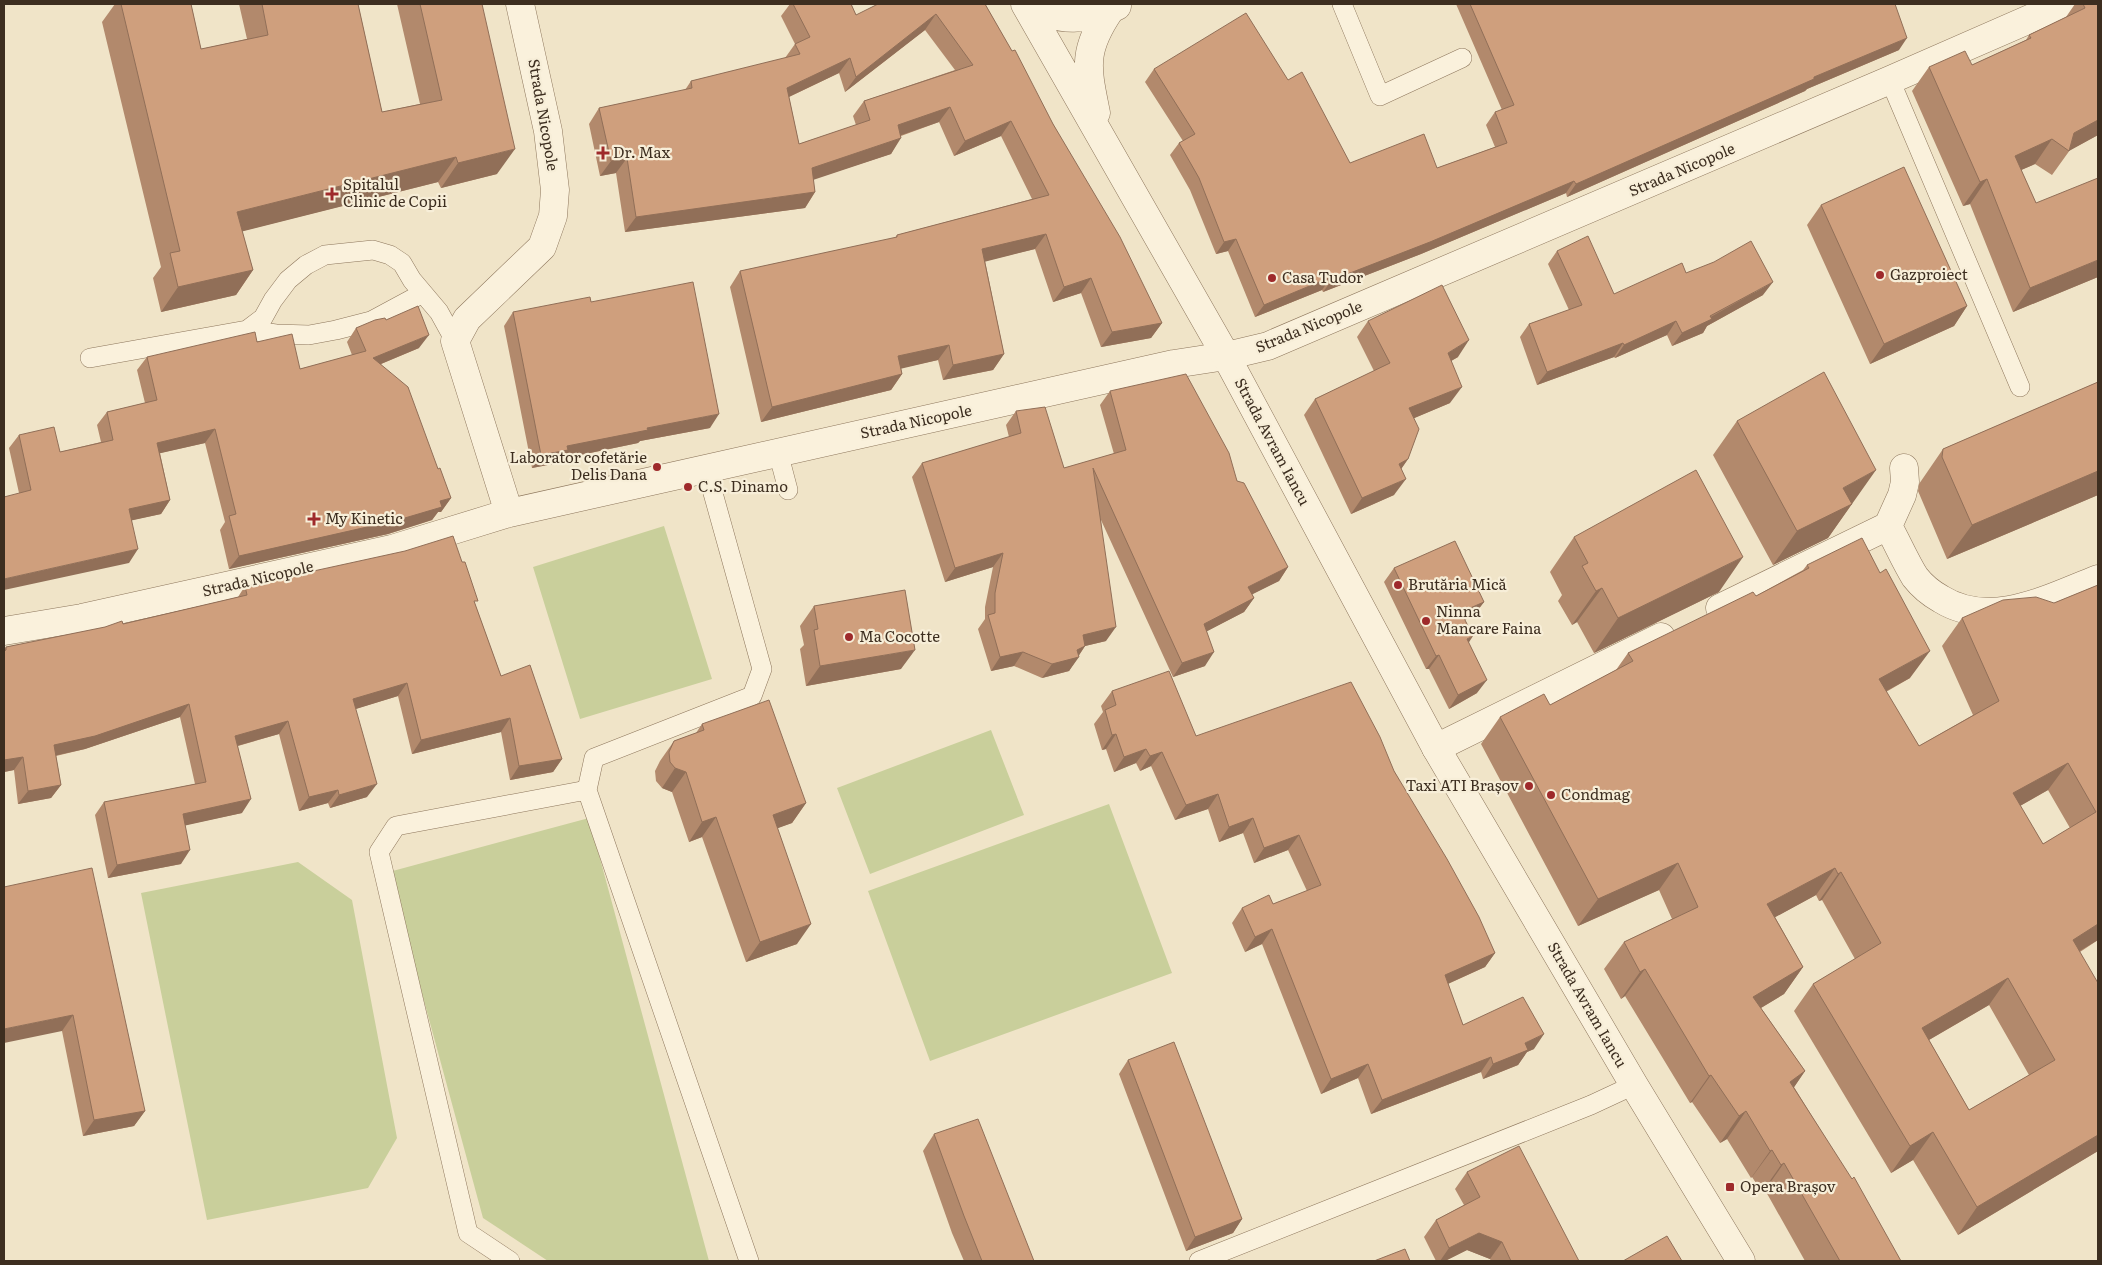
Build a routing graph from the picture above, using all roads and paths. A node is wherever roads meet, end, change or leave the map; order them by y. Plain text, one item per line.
1 (520, 4) edge
2 (1027, 4) edge
3 (1342, 4) edge
4 (2064, 4) edge
5 (1115, 7) edge
6 (1462, 58) dead end
7 (1890, 80) junction
8 (1102, 139) junction
9 (423, 293) junction
10 (247, 330) junction
11 (455, 341) junction
12 (1226, 356) junction
13 (90, 358) dead end
14 (2020, 387) dead end
15 (778, 452) junction
16 (706, 468) junction
17 (1904, 468) dead end
18 (788, 490) dead end
19 (509, 513) junction
20 (1888, 526) junction
21 (2098, 579) edge
22 (4, 631) edge
23 (1436, 748) junction
24 (587, 790) junction
25 (1634, 1085) junction
26 (510, 1261) edge
27 (749, 1261) edge
28 (1199, 1261) edge
29 (1741, 1261) edge

1 - 11 street, Strada Nicopole
2 - 5 street
2 - 8 street, Strada Avram Iancu
3 - 6 lane
4 - 7 street, Strada Nicopole
5 - 8 street, Strada Avram Iancu
7 - 12 street, Strada Nicopole
7 - 14 lane
8 - 12 street, Strada Avram Iancu
9 - 10 lane
9 - 10 lane
9 - 11 lane
10 - 13 lane
11 - 19 street
12 - 15 street, Strada Nicopole
12 - 23 street, Strada Avram Iancu
15 - 16 street, Strada Nicopole
15 - 18 lane
16 - 19 street, Strada Nicopole
16 - 24 lane
17 - 20 street
19 - 22 street, Strada Nicopole
20 - 21 street
20 - 23 street
23 - 25 street, Strada Avram Iancu
24 - 26 lane
24 - 27 lane
25 - 28 lane
25 - 29 street, Strada Avram Iancu

